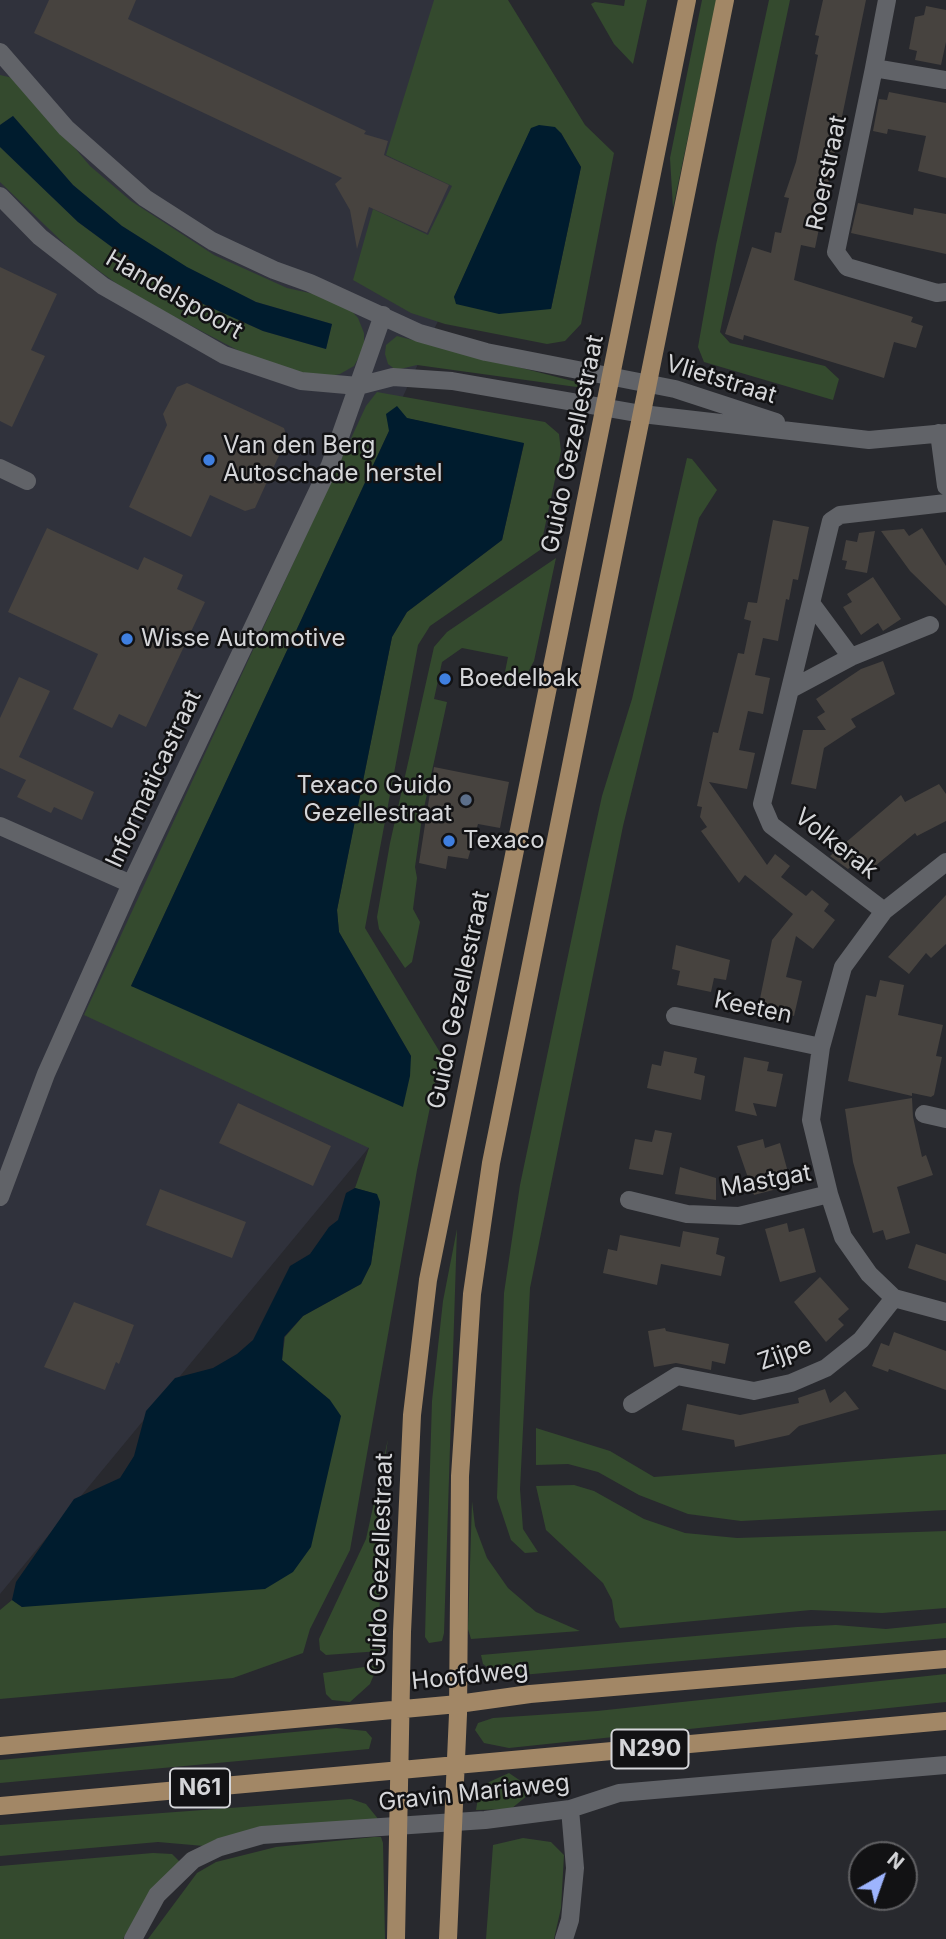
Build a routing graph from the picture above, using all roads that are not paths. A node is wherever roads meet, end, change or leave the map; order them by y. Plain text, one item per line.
1 (687, 0) edge
2 (725, 0) edge
3 (887, 0) edge
4 (0, 52) edge
5 (874, 68) junction
6 (946, 80) edge
7 (0, 196) edge
8 (946, 292) edge
9 (383, 315) junction
10 (613, 377) junction
11 (648, 384) junction
12 (358, 386) junction
13 (607, 407) junction
14 (642, 414) junction
15 (942, 433) edge
16 (814, 435) junction
17 (0, 468) edge
18 (27, 481) dead end
19 (946, 486) edge
20 (946, 503) edge
21 (811, 603) junction
22 (930, 625) dead end
23 (851, 657) junction
24 (791, 689) junction
25 (0, 826) edge
26 (946, 862) edge
27 (131, 884) junction
28 (884, 911) junction
29 (675, 1016) dead end
30 (821, 1047) junction
31 (924, 1114) dead end
32 (946, 1119) edge
33 (829, 1194) junction
34 (0, 1197) edge
35 (629, 1200) dead end
36 (894, 1298) junction
37 (946, 1312) edge
38 (632, 1404) dead end
39 (946, 1659) edge
40 (458, 1704) junction
41 (401, 1708) junction
42 (946, 1721) edge
43 (0, 1746) edge
44 (946, 1765) edge
45 (456, 1767) junction
46 (400, 1772) junction
47 (0, 1806) edge
48 (570, 1809) junction
49 (452, 1822) junction
50 (397, 1827) junction
51 (133, 1939) edge
52 (396, 1939) edge
53 (448, 1939) edge
54 (564, 1939) edge

1 - 10 main road, Guido Gezellestraat
2 - 11 main road
3 - 5 street, Roerstraat
4 - 9 street
5 - 6 street
5 - 8 street, Roerstraat
7 - 12 street, Handelspoort
9 - 10 street
9 - 12 street
10 - 11 street, Vlietstraat
10 - 13 main road, Guido Gezellestraat
11 - 14 main road
11 - 16 street, Vlietstraat
12 - 13 street
12 - 27 street, Informaticastraat
13 - 14 street, Vlietstraat
13 - 41 main road, Guido Gezellestraat
14 - 16 street, Vlietstraat
14 - 40 main road
15 - 16 street, Vlietstraat
15 - 19 street
17 - 18 street
20 - 21 street, Volkerak
21 - 23 street
21 - 24 street, Volkerak
22 - 23 street
23 - 24 street
24 - 28 street, Volkerak
25 - 27 street
26 - 28 street
27 - 34 street, Informaticastraat
28 - 30 street
29 - 30 street, Keeten
30 - 33 street
31 - 32 street
33 - 35 street, Mastgat
33 - 36 street
36 - 37 street
36 - 38 street, Zijpe
39 - 40 main road, Hoofdweg
40 - 41 main road, Hoofdweg
40 - 45 main road
41 - 43 main road, Hoofdweg
41 - 46 main road, Guido Gezellestraat
42 - 45 main road, N290
44 - 48 street, Gravin Mariaweg
45 - 46 main road, N61
45 - 49 main road
46 - 47 main road, N61
46 - 50 main road, Guido Gezellestraat
48 - 49 street, Gravin Mariaweg
48 - 54 street
49 - 50 street, Gravin Mariaweg
49 - 53 main road
50 - 51 street, Gravin Mariaweg
50 - 52 main road, Guido Gezellestraat

